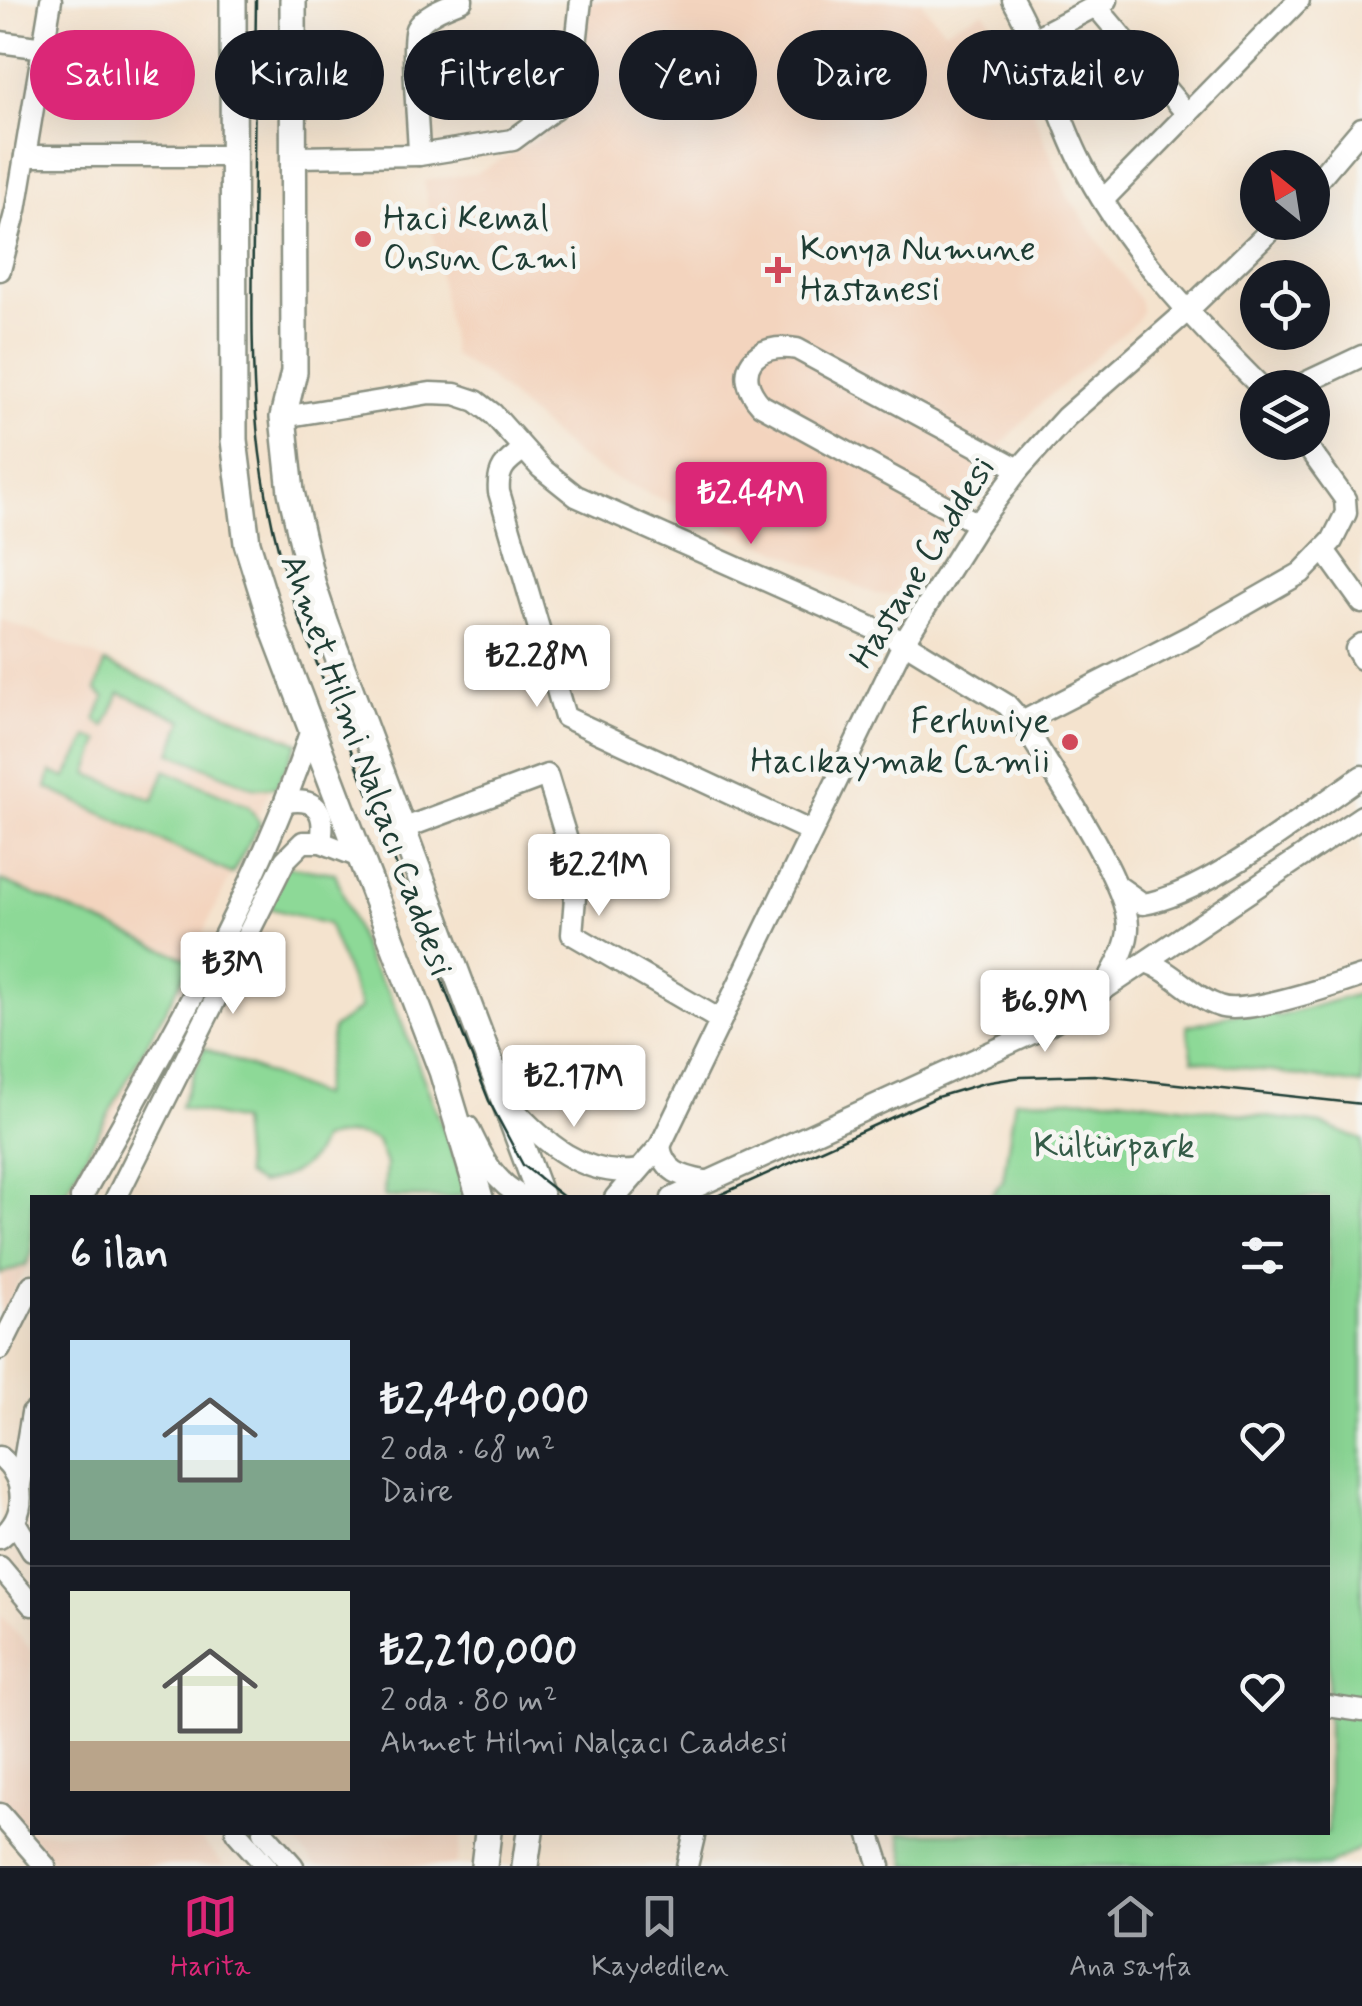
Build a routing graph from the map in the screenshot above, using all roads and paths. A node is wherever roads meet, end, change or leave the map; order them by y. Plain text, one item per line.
1 (52, 0) edge
2 (234, 0) edge
3 (292, 0) edge
4 (462, 0) edge
5 (581, 0) edge
6 (1013, 0) edge
7 (1300, 0) edge
8 (1101, 2) edge
9 (47, 30) edge
10 (1029, 30) edge
11 (1048, 30) edge
12 (0, 42) edge
13 (30, 46) edge
14 (1187, 114) junction
15 (31, 120) edge
16 (1062, 120) edge
17 (1362, 128) edge
18 (419, 155) junction
19 (25, 156) junction
20 (234, 156) junction
21 (296, 158) junction
22 (1330, 166) edge
23 (1103, 200) junction
24 (1260, 240) edge
25 (0, 270) edge
26 (1186, 312) junction
27 (1362, 356) edge
28 (1244, 370) edge
29 (1330, 371) edge
30 (283, 417) junction
31 (523, 450) junction
32 (1319, 460) edge
33 (1019, 469) junction
34 (1347, 492) edge
35 (978, 524) junction
36 (1324, 550) junction
37 (1362, 603) edge
38 (904, 642) junction
39 (1362, 644) edge
40 (1362, 659) edge
41 (1022, 722) junction
42 (311, 730) junction
43 (1362, 776) edge
44 (288, 802) junction
45 (1362, 816) edge
46 (402, 828) junction
47 (810, 831) junction
48 (321, 842) junction
49 (362, 858) junction
50 (1119, 887) junction
51 (1179, 940) junction
52 (1146, 962) junction
53 (1362, 976) edge
54 (1176, 978) junction
55 (1103, 990) junction
56 (720, 1020) junction
57 (442, 1071) junction
58 (508, 1104) junction
59 (660, 1146) junction
60 (638, 1170) junction
61 (705, 1181) junction
62 (533, 1190) edge
63 (83, 1195) edge
64 (118, 1195) edge
65 (479, 1195) edge
66 (617, 1195) edge
67 (678, 1195) edge
68 (30, 1288) edge
69 (8, 1316) edge
70 (0, 1350) edge
71 (30, 1426) edge
72 (0, 1457) edge
73 (20, 1485) junction
74 (7, 1530) edge
75 (30, 1549) edge
76 (0, 1567) edge
77 (30, 1603) edge
78 (1330, 1706) edge
79 (1362, 1710) edge
80 (0, 1814) edge
81 (239, 1835) edge
82 (266, 1835) edge
83 (488, 1835) edge
84 (530, 1835) edge
85 (694, 1835) edge
86 (870, 1835) edge
87 (46, 1866) edge
88 (266, 1866) edge
89 (293, 1866) edge
90 (484, 1866) edge
91 (525, 1866) edge
92 (686, 1866) edge
93 (880, 1866) edge

1 - 9 street
2 - 20 main road, Ahmet Hilmi Nalçacı Caddesi
3 - 21 main road, Ahmet Hilmi Nalçacı Caddesi
4 - 18 street
5 - 18 street
6 - 10 street
7 - 14 street
8 - 11 street
8 - 14 street
12 - 13 street
14 - 23 street
15 - 19 street
16 - 23 street
17 - 22 street
18 - 21 street
19 - 20 street
19 - 25 street
20 - 42 main road, Ahmet Hilmi Nalçacı Caddesi
21 - 30 main road, Ahmet Hilmi Nalçacı Caddesi
23 - 26 street
24 - 26 street, Hastane Caddesi
26 - 28 street
26 - 33 street, Hastane Caddesi
27 - 29 street
30 - 31 street
30 - 46 main road, Ahmet Hilmi Nalçacı Caddesi
31 - 38 street
31 - 47 street
32 - 34 street
33 - 35 street, Hastane Caddesi
33 - 35 street
34 - 36 street
35 - 38 street, Hastane Caddesi
36 - 37 street
36 - 41 street
38 - 41 street
38 - 47 street, Hastane Caddesi
39 - 40 street
41 - 50 street
42 - 44 street
42 - 49 main road, Ahmet Hilmi Nalçacı Caddesi
43 - 50 street
44 - 48 street
44 - 63 street
45 - 51 street
46 - 56 street
46 - 58 main road, Ahmet Hilmi Nalçacı Caddesi
47 - 56 street, Hastane Caddesi
48 - 49 street
48 - 64 street
49 - 57 main road, Ahmet Hilmi Nalçacı Caddesi
50 - 55 street
51 - 52 street
51 - 54 street
52 - 54 street
52 - 55 street
53 - 54 street
55 - 61 street
56 - 59 street, Hastane Caddesi
57 - 62 street
57 - 65 main road, Ahmet Hilmi Nalçacı Caddesi
58 - 60 street
58 - 62 main road, Ahmet Hilmi Nalçacı Caddesi
59 - 60 street, Hastane Caddesi
59 - 61 street
60 - 66 street, Hastane Caddesi
61 - 67 street
68 - 69 street
69 - 70 street
71 - 73 street
72 - 73 street
73 - 74 street
74 - 75 street
76 - 77 street
78 - 79 street
80 - 87 street
81 - 88 street
82 - 89 street
83 - 90 main road
84 - 91 main road
85 - 92 street
86 - 93 street

